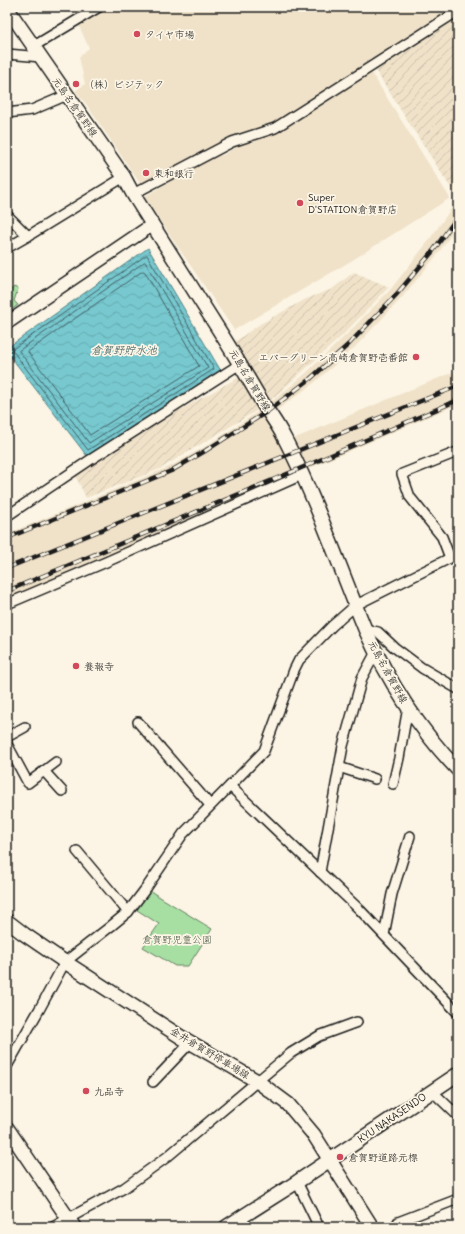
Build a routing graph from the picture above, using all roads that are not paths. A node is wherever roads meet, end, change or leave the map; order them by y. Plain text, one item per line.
1 (99, 7) edge
2 (7, 8) edge
3 (458, 11) edge
4 (37, 52) junction
5 (7, 54) edge
6 (66, 95) junction
7 (7, 113) edge
8 (124, 177) junction
9 (133, 194) junction
10 (7, 215) edge
11 (152, 225) junction
12 (28, 236) junction
13 (7, 248) edge
14 (7, 322) edge
15 (240, 364) junction
16 (457, 452) edge
17 (302, 475) junction
18 (7, 516) edge
19 (454, 557) edge
20 (7, 604) edge
21 (356, 605) junction
22 (365, 629) junction
23 (376, 652) junction
24 (458, 689) edge
25 (408, 708) junction
26 (138, 722) dead end
27 (25, 727) dead end
28 (7, 736) edge
29 (7, 744) edge
30 (56, 762) dead end
31 (339, 767) junction
32 (458, 770) edge
33 (44, 771) junction
34 (374, 779) dead end
35 (393, 784) dead end
36 (230, 786) junction
37 (62, 791) dead end
38 (210, 805) junction
39 (410, 836) dead end
40 (78, 851) dead end
41 (320, 872) junction
42 (128, 912) junction
43 (7, 921) edge
44 (384, 935) junction
45 (65, 962) junction
46 (458, 1013) edge
47 (357, 1022) dead end
48 (190, 1043) junction
49 (7, 1066) edge
50 (458, 1074) edge
51 (256, 1081) junction
52 (153, 1082) dead end
53 (432, 1091) junction
54 (458, 1116) edge
55 (7, 1128) edge
56 (329, 1160) junction
57 (297, 1182) junction
58 (458, 1199) edge
59 (71, 1223) edge
60 (53, 1227) edge
61 (226, 1227) edge
62 (319, 1227) edge
63 (372, 1227) edge
64 (401, 1227) edge

1 - 4 street
2 - 4 main road, 元島名倉賀野線
3 - 9 street
4 - 5 street
4 - 6 main road, 元島名倉賀野線
6 - 7 street
6 - 8 main road, 元島名倉賀野線
8 - 9 main road, 元島名倉賀野線
8 - 12 street
9 - 11 main road, 元島名倉賀野線
10 - 12 street
11 - 14 street
11 - 15 main road, 元島名倉賀野線
12 - 13 street
15 - 17 main road, 元島名倉賀野線
15 - 18 street
16 - 19 street
17 - 20 street
17 - 21 main road, 元島名倉賀野線
19 - 21 street
21 - 22 main road, 元島名倉賀野線
21 - 36 street
22 - 23 main road, 元島名倉賀野線
22 - 24 street
23 - 25 main road, 元島名倉賀野線
23 - 31 street
25 - 32 main road, 元島名倉賀野線
25 - 35 street
26 - 38 street
27 - 28 street
29 - 33 street
30 - 33 street
31 - 34 street
31 - 41 street
33 - 37 street
36 - 38 street
36 - 41 street
38 - 42 street
39 - 44 street
40 - 42 street
41 - 44 street
42 - 45 street
43 - 45 main road, 金井倉賀野停車場線
44 - 46 street
45 - 48 main road, 金井倉賀野停車場線
45 - 49 street
47 - 51 street
48 - 51 main road, 金井倉賀野停車場線
48 - 52 street
50 - 53 main road, KYU NAKASENDO
51 - 56 main road, 金井倉賀野停車場線
51 - 59 street
53 - 54 street
53 - 56 main road, KYU NAKASENDO
55 - 59 main road
56 - 57 main road, KYU NAKASENDO
56 - 63 main road, 金井倉賀野停車場線
57 - 61 main road, KYU NAKASENDO
57 - 62 street
58 - 64 street
59 - 60 street

